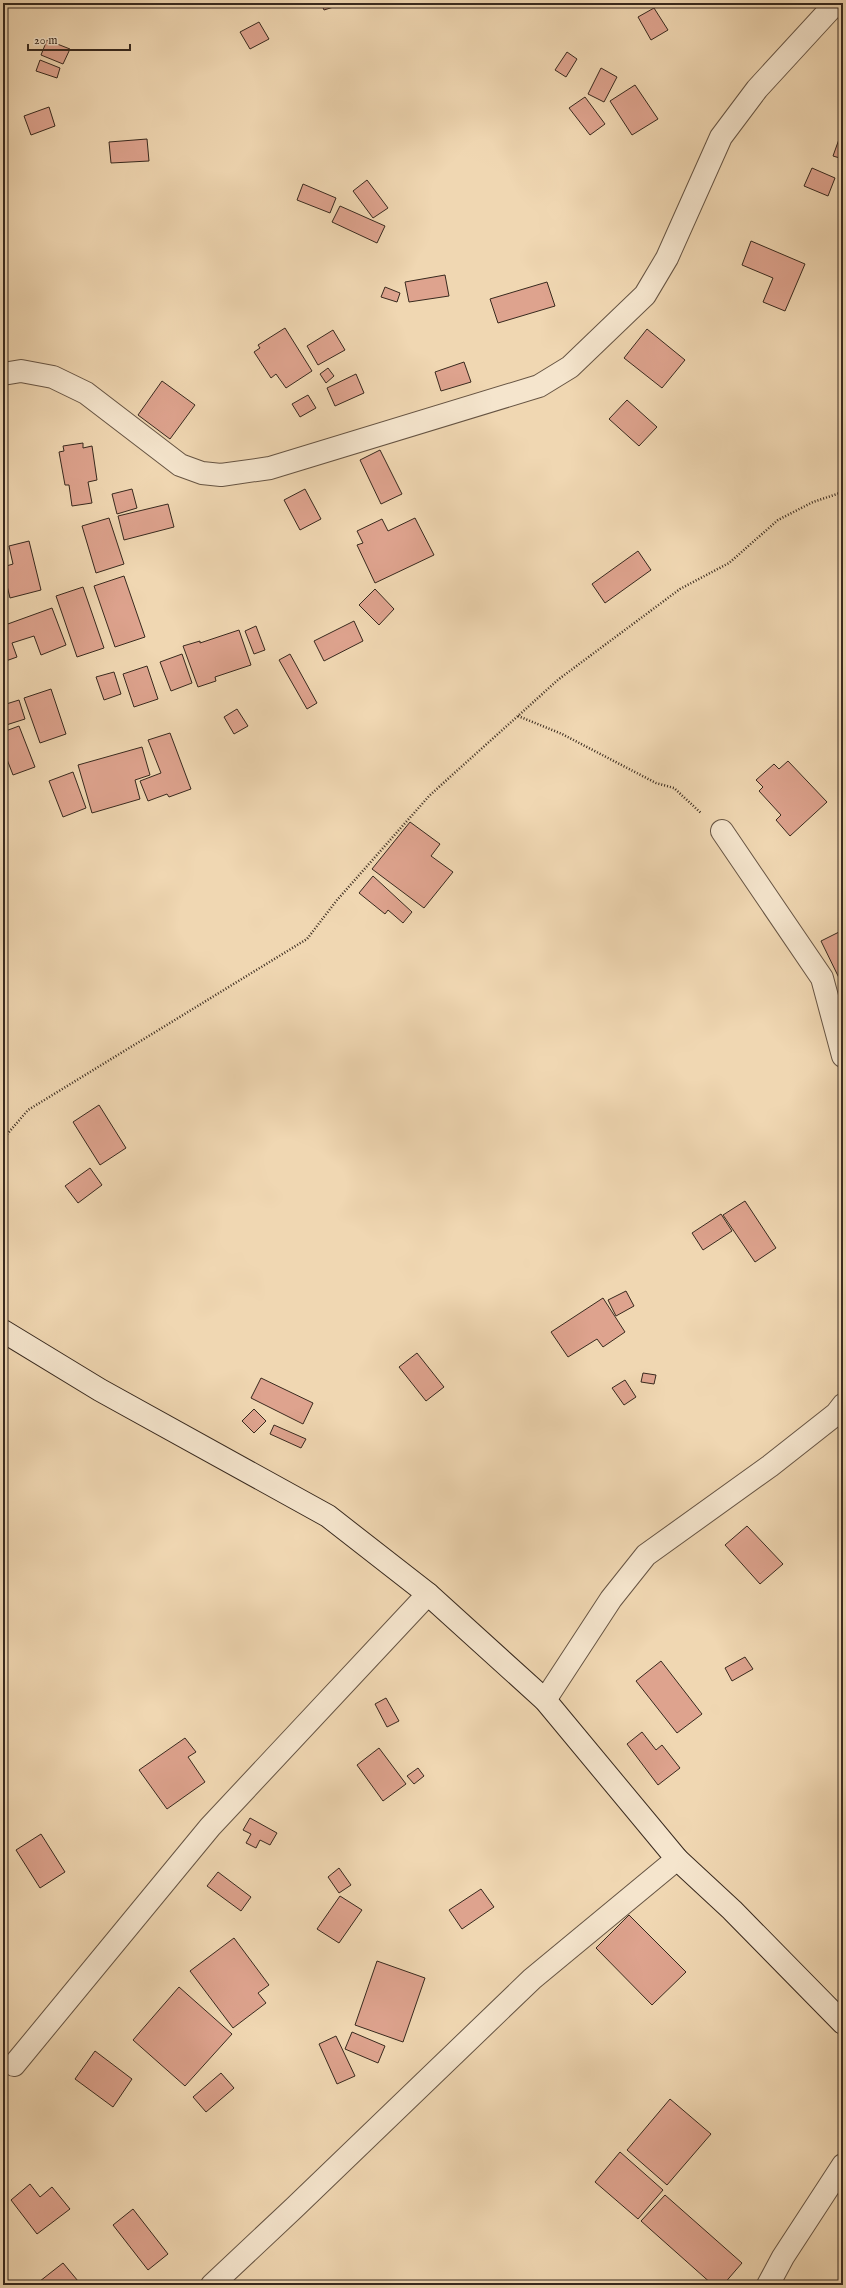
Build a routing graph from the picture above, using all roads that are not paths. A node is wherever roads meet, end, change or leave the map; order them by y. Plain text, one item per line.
1 (836, 3) edge
2 (3, 374) edge
3 (722, 831) road end
4 (843, 1056) edge
5 (3, 1331) edge
6 (843, 1405) edge
7 (428, 1594) junction
8 (545, 1700) junction
9 (677, 1859) junction
10 (843, 2023) edge
11 (14, 2065) dead end
12 (843, 2165) edge
13 (212, 2285) edge
14 (768, 2285) edge

1 - 2 street
3 - 4 street
5 - 7 street
6 - 8 street
7 - 8 street
7 - 11 street
8 - 9 street
9 - 10 street
9 - 13 street
12 - 14 street

